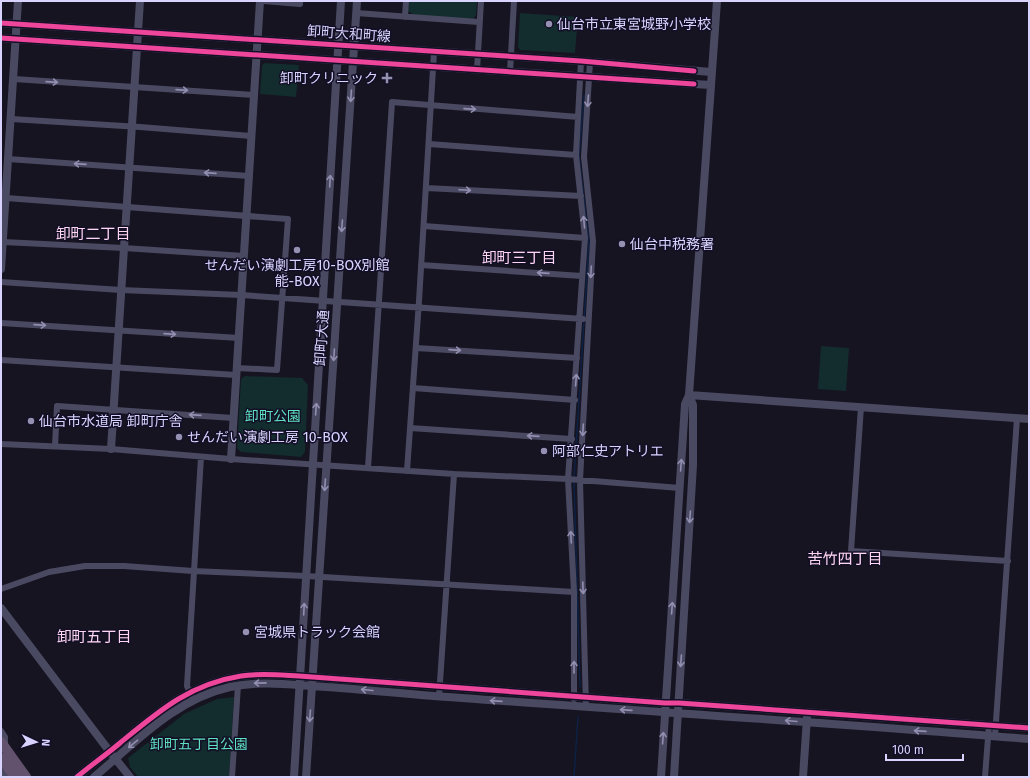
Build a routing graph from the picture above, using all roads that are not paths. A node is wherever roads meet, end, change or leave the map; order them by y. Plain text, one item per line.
1 (18, 1) edge
2 (140, 1) edge
3 (260, 1) edge
4 (264, 1) edge
5 (300, 1) edge
6 (341, 1) edge
7 (357, 1) edge
8 (406, 1) edge
9 (481, 1) edge
10 (514, 1) edge
11 (717, 1) edge
12 (356, 13) junction
13 (405, 17) junction
14 (479, 22) junction
15 (1, 23) edge
16 (17, 24) junction
17 (138, 33) junction
18 (1, 38) edge
19 (16, 39) junction
20 (258, 40) junction
21 (338, 45) junction
22 (354, 46) junction
23 (137, 48) junction
24 (434, 52) junction
25 (257, 55) junction
26 (478, 55) junction
27 (510, 57) junction
28 (337, 60) junction
29 (353, 61) junction
30 (581, 61) junction
31 (590, 62) junction
32 (433, 67) junction
33 (477, 70) junction
34 (510, 72) junction
35 (711, 72) junction
36 (580, 77) junction
37 (589, 77) junction
38 (14, 79) junction
39 (710, 85) junction
40 (135, 87) junction
41 (254, 95) junction
42 (431, 106) junction
43 (578, 117) junction
44 (11, 119) junction
45 (132, 126) junction
46 (251, 136) junction
47 (429, 144) junction
48 (576, 155) junction
49 (8, 159) junction
50 (129, 168) junction
51 (249, 176) junction
52 (426, 188) junction
53 (581, 196) junction
54 (6, 198) junction
55 (126, 206) junction
56 (247, 216) junction
57 (424, 226) junction
58 (585, 238) junction
59 (3, 242) junction
60 (124, 248) junction
61 (244, 256) junction
62 (421, 265) junction
63 (1, 269) edge
64 (582, 276) junction
65 (1, 282) edge
66 (121, 290) junction
67 (242, 295) junction
68 (282, 298) junction
69 (323, 300) junction
70 (338, 301) junction
71 (379, 304) junction
72 (419, 307) junction
73 (580, 319) junction
74 (588, 319) junction
75 (1, 322) edge
76 (119, 330) junction
77 (239, 338) junction
78 (416, 348) junction
79 (577, 358) junction
80 (1, 360) edge
81 (116, 368) junction
82 (236, 371) junction
83 (413, 388) junction
84 (690, 395) junction
85 (575, 400) junction
86 (861, 407) junction
87 (114, 410) junction
88 (234, 418) junction
89 (1017, 418) junction
90 (1029, 419) edge
91 (410, 428) junction
92 (572, 439) junction
93 (1, 444) edge
94 (55, 446) junction
95 (111, 449) junction
96 (201, 457) junction
97 (231, 459) junction
98 (312, 464) junction
99 (326, 465) junction
100 (368, 468) junction
101 (407, 471) junction
102 (454, 474) junction
103 (575, 480) junction
104 (680, 488) junction
105 (1008, 562) junction
106 (193, 571) junction
107 (306, 576) junction
108 (319, 576) junction
109 (447, 584) junction
110 (1, 589) edge
111 (574, 592) junction
112 (1, 608) edge
113 (300, 676) junction
114 (312, 677) junction
115 (238, 685) junction
116 (299, 685) junction
117 (312, 686) junction
118 (440, 686) junction
119 (189, 692) junction
120 (574, 696) junction
121 (439, 697) junction
122 (586, 697) junction
123 (193, 700) junction
124 (665, 703) junction
125 (679, 703) junction
126 (575, 706) junction
127 (586, 707) junction
128 (665, 712) junction
129 (807, 712) junction
130 (678, 713) junction
131 (806, 723) junction
132 (992, 725) junction
133 (1029, 728) edge
134 (1, 731) edge
135 (992, 736) junction
136 (1029, 739) edge
137 (4, 750) edge
138 (110, 752) junction
139 (116, 759) junction
140 (1, 771) edge
141 (6, 777) edge
142 (15, 777) edge
143 (26, 777) edge
144 (31, 777) edge
145 (77, 777) edge
146 (94, 777) edge
147 (130, 777) edge
148 (232, 777) edge
149 (294, 777) edge
150 (306, 777) edge
151 (661, 777) edge
152 (674, 777) edge
153 (803, 777) edge
154 (985, 777) edge

1 - 16 street
2 - 17 street
3 - 20 street
4 - 5 street
6 - 21 street
7 - 12 street, 卸町大通
8 - 13 street
9 - 14 street
10 - 27 street
11 - 35 street
12 - 13 street
12 - 22 street, 卸町大通
13 - 14 street
14 - 26 street
15 - 16 street, 卸町大和町線
16 - 17 street, 卸町大和町線
16 - 19 street
17 - 20 street, 卸町大和町線
17 - 23 street
18 - 19 street, 卸町大和町線
19 - 23 street, 卸町大和町線
19 - 38 street
20 - 21 street, 卸町大和町線
20 - 25 street
21 - 22 street, 卸町大和町線
21 - 28 street
22 - 24 street, 卸町大和町線
22 - 29 street, 卸町大通
23 - 25 street, 卸町大和町線
23 - 40 street
24 - 26 street, 卸町大和町線
24 - 32 street
25 - 28 street, 卸町大和町線
25 - 41 street
26 - 27 street, 卸町大和町線
26 - 33 street
27 - 30 street, 卸町大和町線
27 - 34 street
28 - 29 street, 卸町大和町線
69 -> 28 street
29 - 32 street, 卸町大和町線
29 -> 70 street, 卸町大通
30 - 31 street, 卸町大和町線
30 - 36 street
31 - 35 street, 卸町大和町線
31 - 37 street
32 - 33 street, 卸町大和町線
32 - 42 street
33 - 34 street, 卸町大和町線
34 - 36 street, 卸町大和町線
35 - 39 street
36 - 37 street, 卸町大和町線
36 - 43 street
37 - 39 street, 卸町大和町線
37 -> 74 street
38 -> 40 street
38 - 44 street
39 - 84 street
40 -> 41 street
40 - 45 street
41 - 46 street
42 -> 43 street
42 - 47 street
42 - 71 street
43 - 48 street
44 - 45 street
44 - 49 street
45 - 46 street
45 - 50 street
46 - 51 street
47 - 48 street
47 - 52 street
48 - 53 street
50 -> 49 street
49 - 54 street
51 -> 50 street
50 - 55 street
51 - 56 street
52 -> 53 street
52 - 57 street
58 -> 53 street
54 - 55 street
54 - 59 street
55 - 56 street
55 - 60 street
56 - 61 street
56 - 68 street
57 - 58 street
57 - 62 street
58 - 64 street
59 - 60 street
59 - 63 street
60 - 61 street
60 - 66 street
61 - 67 street
64 -> 62 street
62 - 72 street
64 - 73 street
65 - 66 street
66 - 67 street
66 - 76 street
67 - 68 street
67 - 77 street
68 - 69 street
68 - 82 street
69 - 70 street
98 -> 69 street
70 - 71 street
70 -> 99 street, 卸町大通
71 - 72 street
71 - 100 street
72 - 73 street
72 - 78 street
73 - 74 street
73 - 79 street
74 -> 103 street
75 -> 76 street
76 -> 77 street
76 - 81 street
77 - 82 street
78 -> 79 street
78 - 83 street
85 -> 79 street
80 - 81 street
81 - 82 street
81 - 87 street
82 - 88 street
83 - 85 street
83 - 91 street
84 - 86 street
104 -> 84 street
84 -> 125 street
85 - 92 street
86 - 89 street
86 - 105 street
88 -> 87 street
87 - 94 street
87 - 95 street
88 - 97 street
89 - 90 street
89 - 105 street
92 -> 91 street
91 - 101 street
92 - 103 street
93 - 94 street
94 - 95 street
95 - 96 street
96 - 97 street
96 - 106 street
97 - 98 street
98 - 99 street
98 - 107 street
99 - 100 street
99 -> 108 street, 卸町大通
100 - 101 street
101 - 102 street
102 - 103 street
102 - 109 street
103 - 104 street
111 -> 103 street
103 -> 122 street
124 -> 104 street
105 - 132 street
106 - 107 street
106 - 110 street
106 - 119 street
107 - 108 street
113 -> 107 street
108 - 109 street
108 - 114 street, 卸町大通
109 - 111 street
109 - 118 street
120 -> 111 street
112 - 138 street
113 - 114 street
113 - 116 street
113 - 119 street
114 - 117 street, 卸町大通
114 - 118 street
116 -> 115 street
115 - 123 street
115 - 148 street
116 - 117 street
116 - 149 street
121 -> 117 street
117 -> 150 street, 卸町大通
118 - 120 street
118 - 121 street
119 - 123 street
119 - 138 street
120 - 122 street
120 - 126 street
126 -> 121 street
122 - 124 street
122 - 127 street
123 -> 139 street
124 - 125 street
124 - 128 street
125 - 129 street
125 - 130 street
126 - 127 street
128 -> 127 street
128 - 130 street
151 -> 128 street
129 - 131 street
129 - 132 street
131 -> 130 street
130 - 152 street
135 -> 131 street
131 - 153 street
132 - 133 street
132 - 135 street
134 - 137 street
135 - 136 street
135 - 154 street
137 - 142 highway
137 - 143 highway
137 - 144 street
138 - 139 street
138 - 145 street
139 - 146 street
139 - 147 street
140 - 141 street

